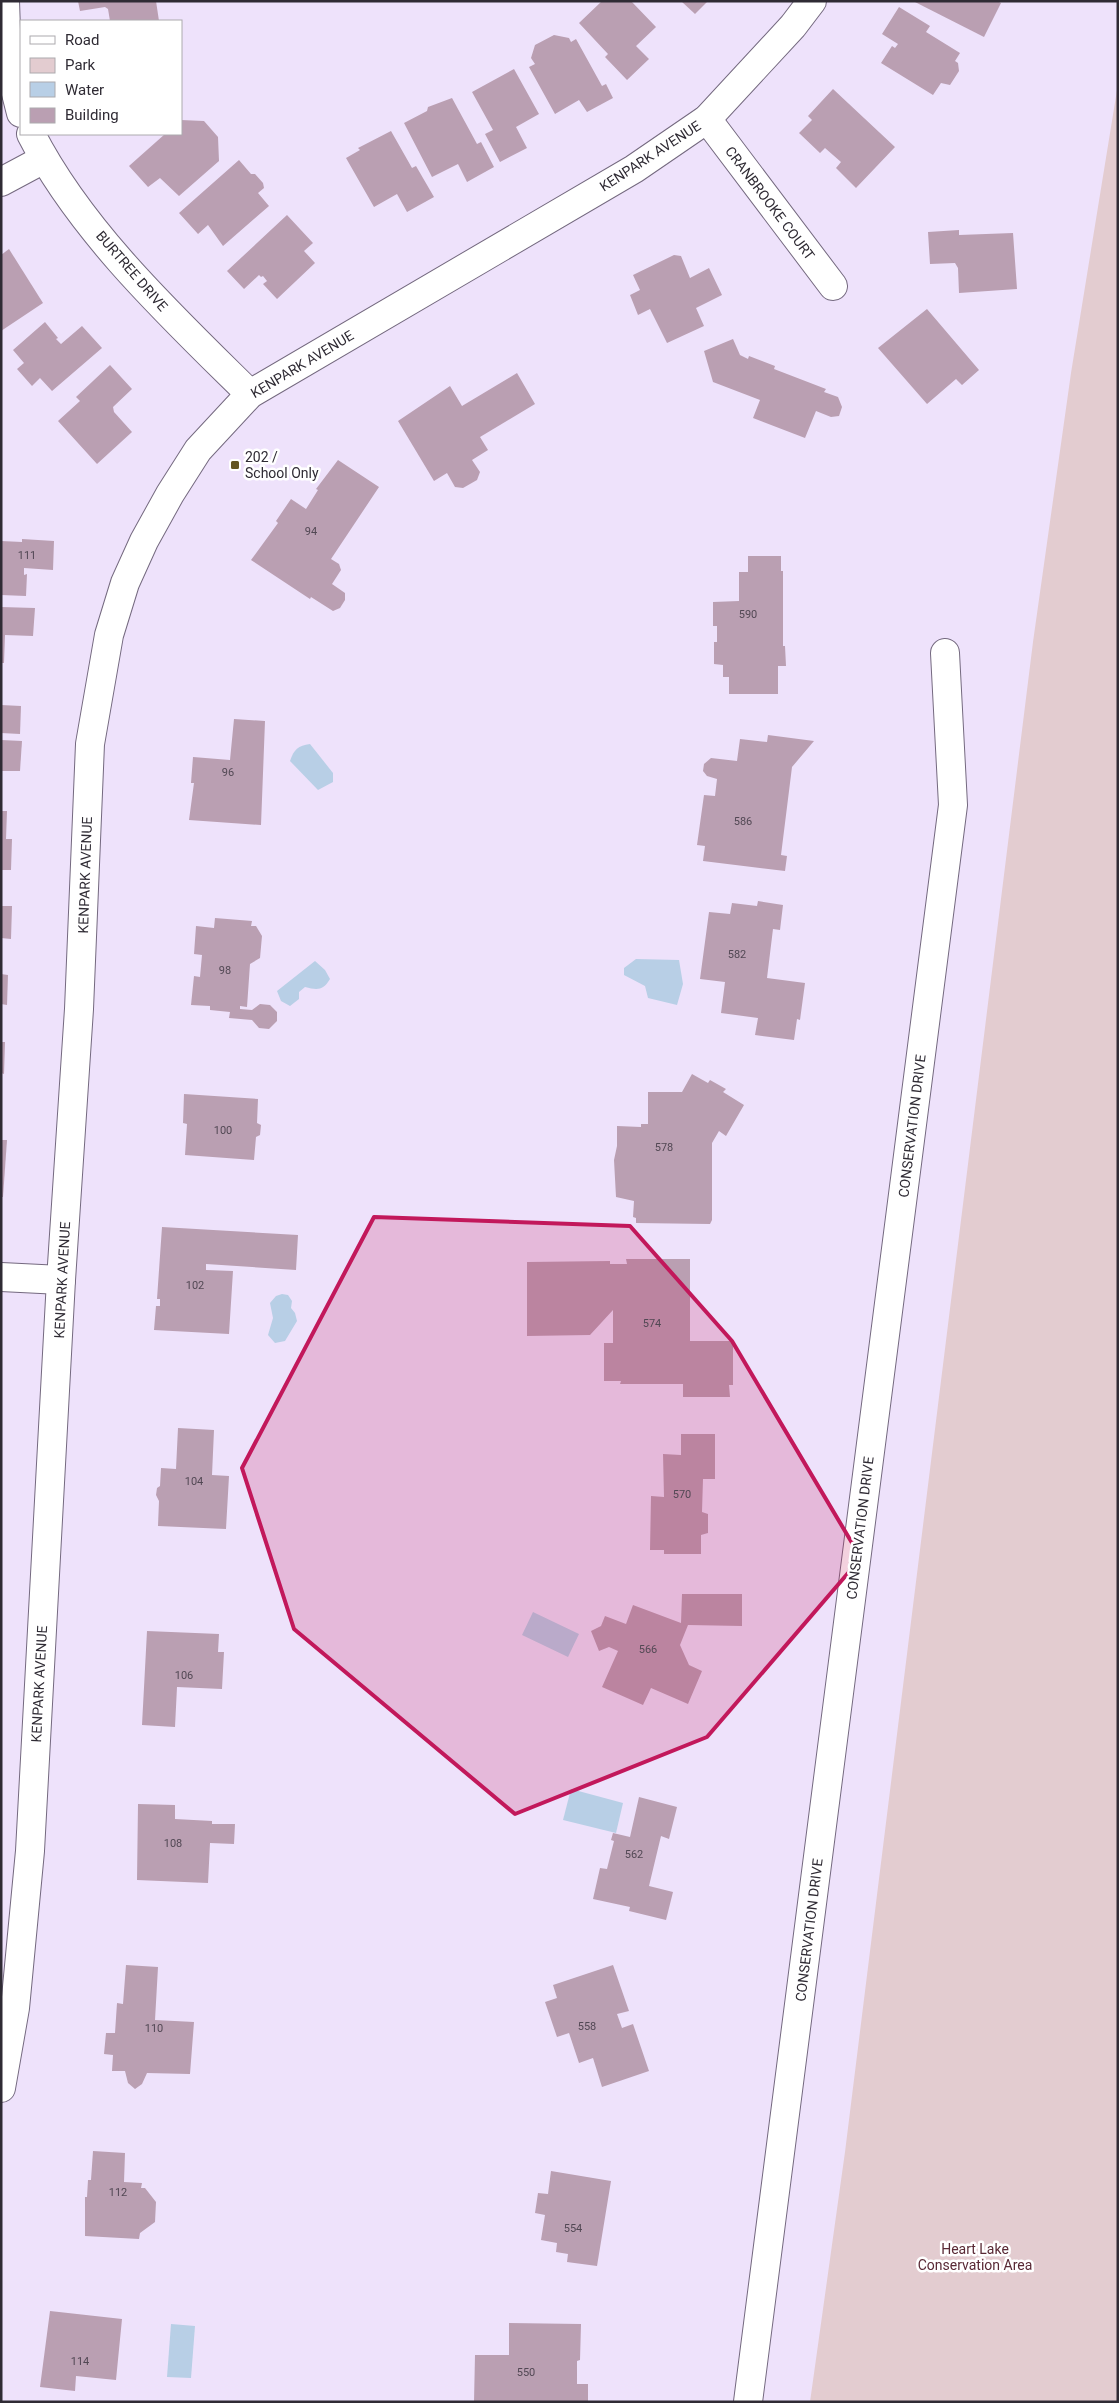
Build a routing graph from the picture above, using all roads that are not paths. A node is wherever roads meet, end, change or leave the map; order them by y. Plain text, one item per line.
1 (4, 1) edge
2 (812, 1) edge
3 (20, 109) edge
4 (707, 119) junction
5 (32, 135) edge
6 (44, 159) junction
7 (1, 182) edge
8 (834, 286) dead end
9 (250, 394) junction
10 (945, 653) dead end
11 (1, 1277) edge
12 (61, 1280) junction
13 (1, 2088) edge
14 (748, 2402) edge

1 - 3 street
2 - 4 street, KENPARK AVENUE
4 - 8 street, CRANBROOKE COURT
4 - 9 street, KENPARK AVENUE
5 - 6 street, BURTREE DRIVE
6 - 7 street
6 - 9 street, BURTREE DRIVE
9 - 12 street, KENPARK AVENUE
10 - 14 street, CONSERVATION DRIVE
11 - 12 street
12 - 13 street, KENPARK AVENUE

